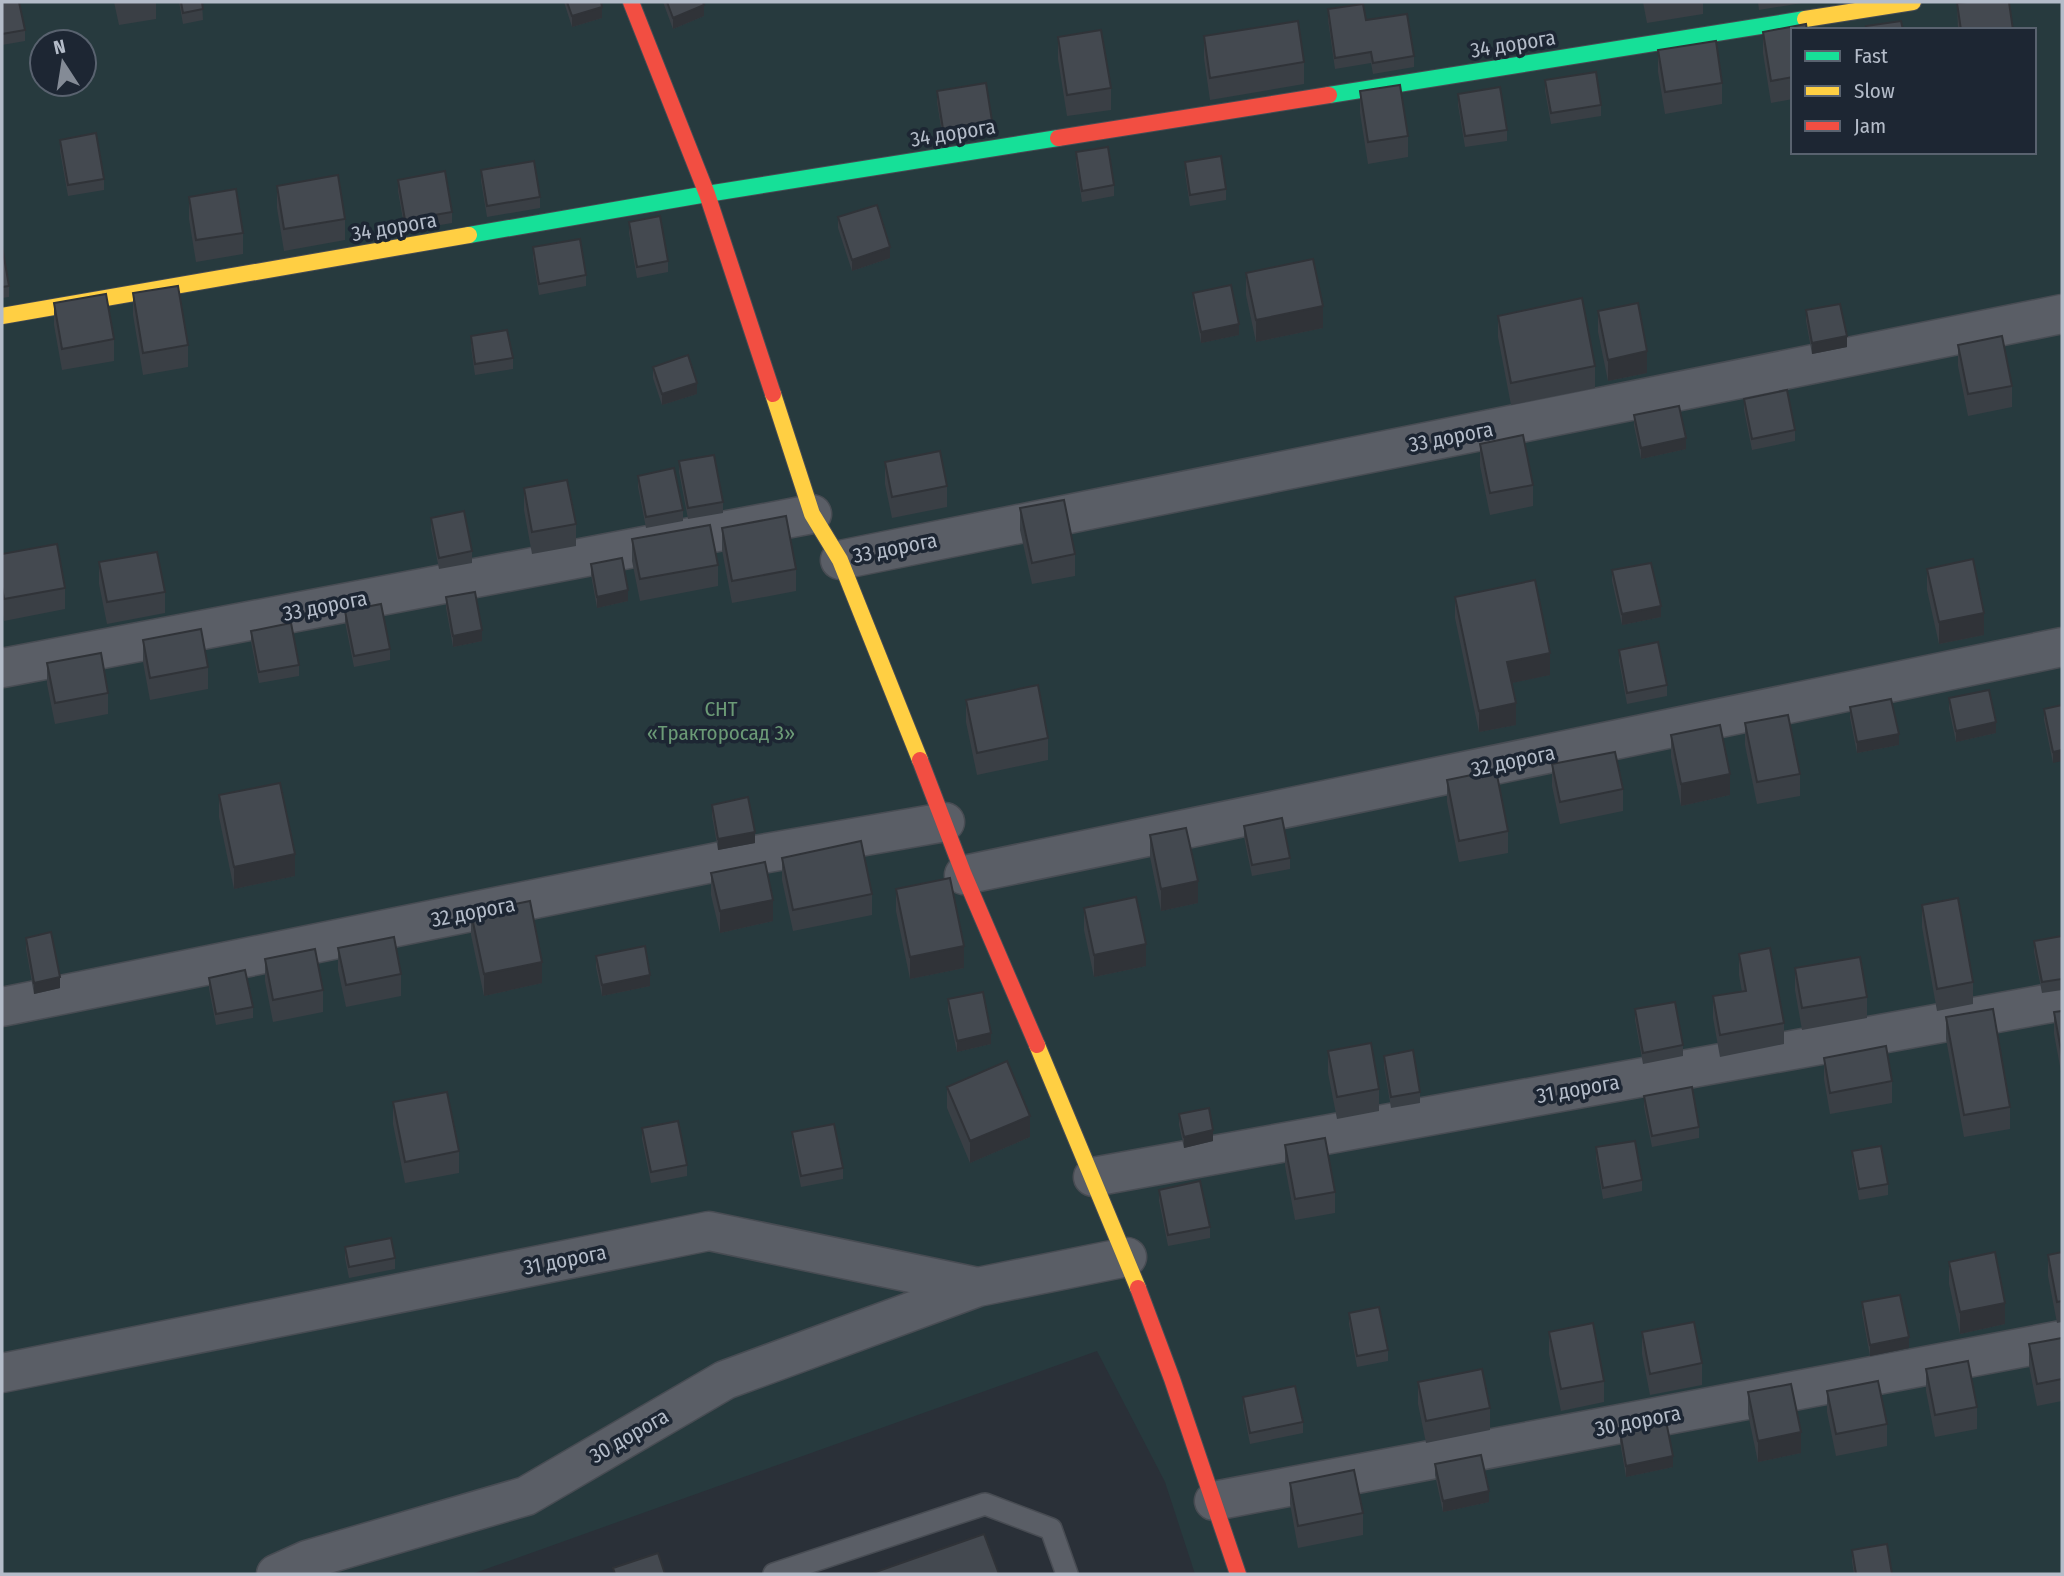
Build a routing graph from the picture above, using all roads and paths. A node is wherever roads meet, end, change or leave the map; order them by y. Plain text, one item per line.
1 (631, 2) edge
2 (1913, 2) edge
3 (707, 194) junction
4 (2062, 314) edge
5 (2, 316) edge
6 (813, 514) junction
7 (839, 560) junction
8 (2062, 647) edge
9 (2, 667) edge
10 (945, 822) junction
11 (964, 875) junction
12 (2062, 1001) edge
13 (2, 1007) edge
14 (1093, 1177) junction
15 (1127, 1257) junction
16 (978, 1287) junction
17 (2062, 1340) edge
18 (2, 1373) edge
19 (1214, 1501) junction
20 (276, 1574) edge
21 (775, 1574) edge
22 (1068, 1574) edge
23 (1238, 1574) edge

1 - 3 street
2 - 3 street, 34 дорога
3 - 5 street, 34 дорога
3 - 6 street
4 - 7 street, 33 дорога
6 - 7 street
6 - 9 street, 33 дорога
7 - 10 street
8 - 11 street, 32 дорога
10 - 11 street
10 - 13 street, 32 дорога
11 - 14 street
12 - 14 street, 31 дорога
14 - 15 street
15 - 16 street, 31 дорога
15 - 19 street
16 - 18 street, 31 дорога
16 - 20 street, 30 дорога
17 - 19 street, 30 дорога
19 - 23 street
21 - 22 lane

